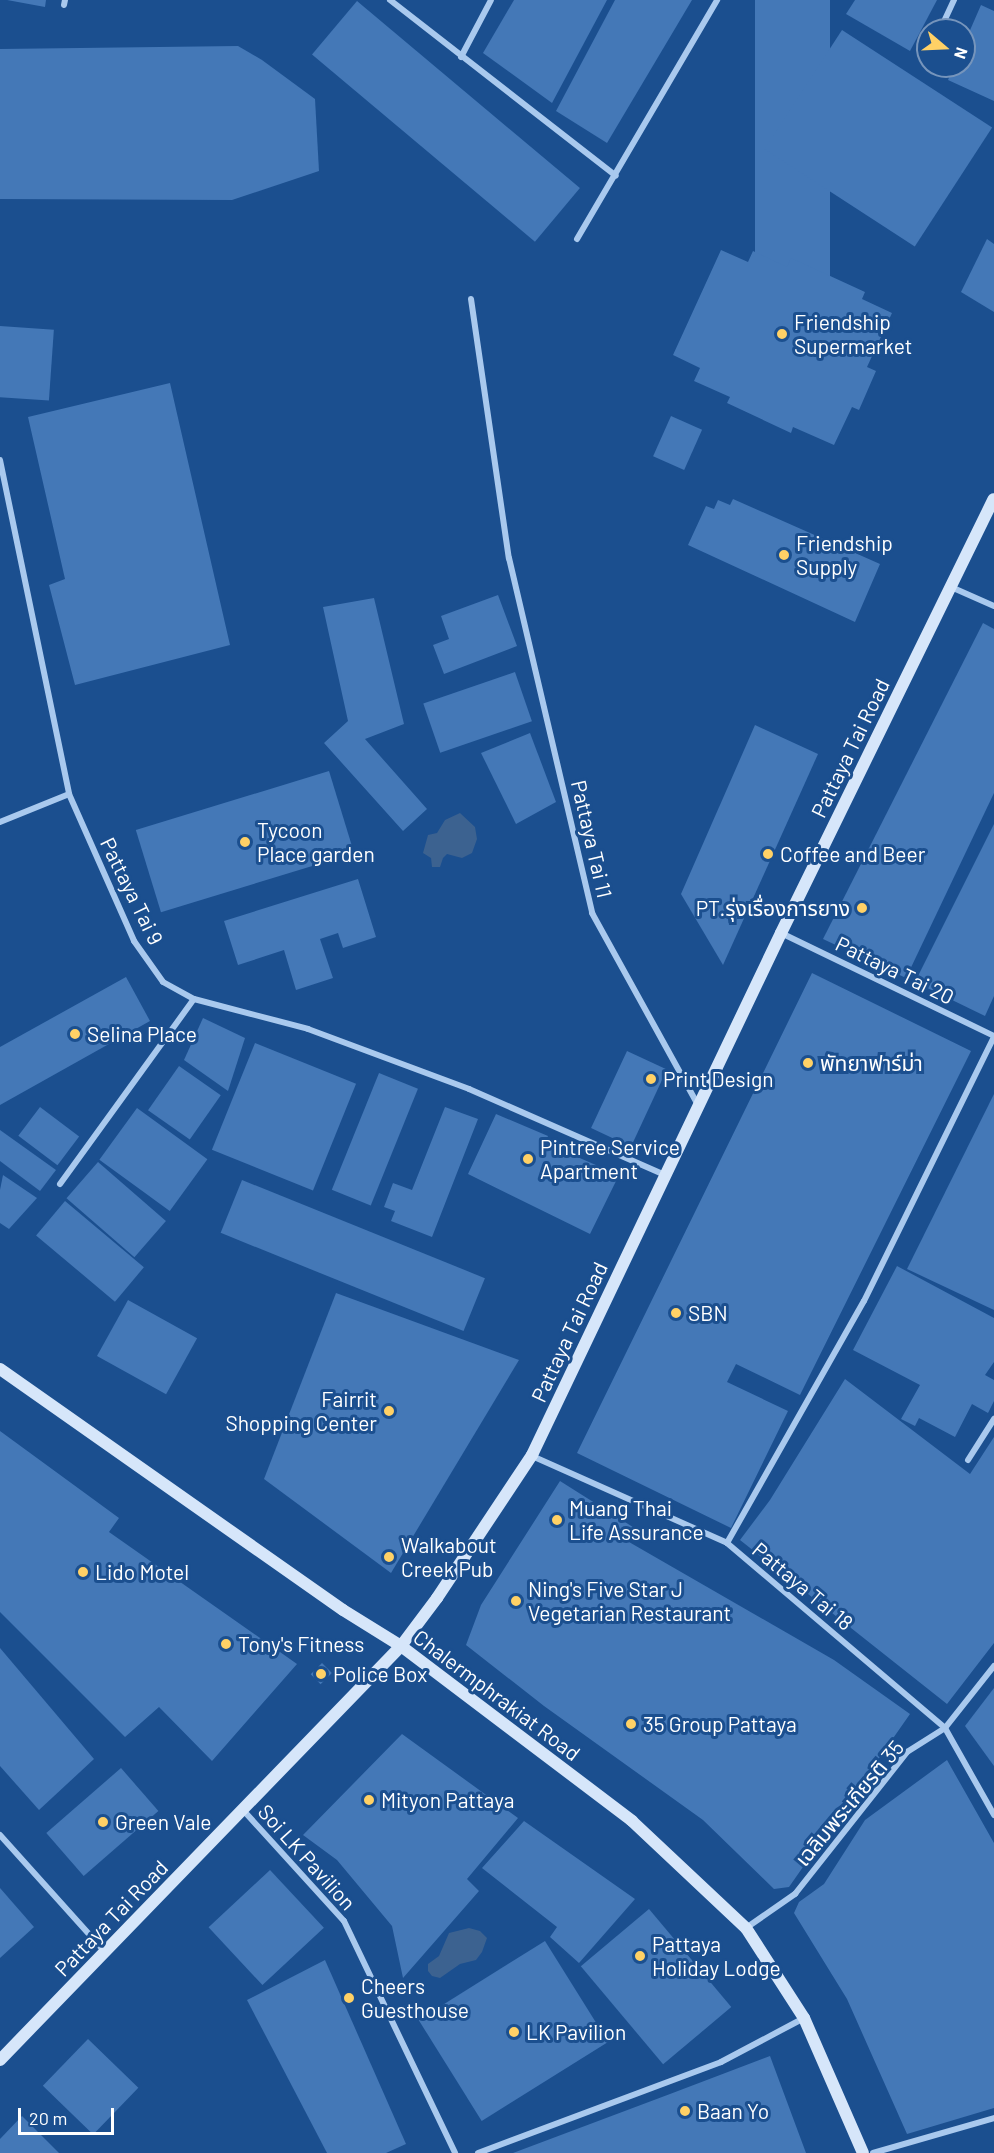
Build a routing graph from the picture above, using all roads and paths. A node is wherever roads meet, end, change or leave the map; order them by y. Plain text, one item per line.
1 (390, 0) edge
2 (491, 0) edge
3 (717, 0) edge
4 (954, 0) edge
5 (946, 18) edge
6 (461, 57) junction
7 (616, 177) junction
8 (578, 239) dead end
9 (471, 299) dead end
10 (0, 460) edge
11 (994, 499) edge
12 (951, 586) junction
13 (994, 606) edge
14 (69, 794) junction
15 (0, 822) edge
16 (781, 933) junction
17 (194, 999) junction
18 (994, 1036) edge
19 (698, 1106) junction
20 (665, 1175) junction
21 (60, 1184) dead end
22 (0, 1369) edge
23 (994, 1419) edge
24 (532, 1455) junction
25 (968, 1460) dead end
26 (728, 1544) junction
27 (401, 1646) junction
28 (994, 1666) edge
29 (945, 1728) junction
30 (243, 1810) junction
31 (994, 1815) edge
32 (0, 1835) edge
33 (746, 1928) junction
34 (105, 1952) junction
35 (804, 2018) junction
36 (0, 2060) edge
37 (994, 2118) edge
38 (454, 2153) edge
39 (478, 2153) edge
40 (863, 2153) edge
41 (873, 2153) edge

1 - 6 street
2 - 6 street
3 - 7 street
4 - 5 street
6 - 7 street
7 - 8 street
9 - 19 street, Pattaya Tai 11
10 - 14 street, Pattaya Tai 9
11 - 12 main road, Pattaya Tai Road
12 - 13 street
12 - 16 main road, Pattaya Tai Road
14 - 15 street
14 - 17 street, Pattaya Tai 9
16 - 18 street, Pattaya Tai 20
16 - 19 main road, Pattaya Tai Road
17 - 20 street, Pattaya Tai 9
17 - 21 street
18 - 26 street
19 - 20 main road, Pattaya Tai Road
20 - 24 main road, Pattaya Tai Road
22 - 27 main road, Chalermphrakiat Road
23 - 25 street
24 - 26 street, Pattaya Tai 18
24 - 27 main road, Pattaya Tai Road
26 - 29 street, Pattaya Tai 18
27 - 30 main road, Pattaya Tai Road
27 - 33 main road, Chalermphrakiat Road
28 - 29 street, เฉลิมพระเกียรติ 35
29 - 31 street, Pattaya Tai 18
29 - 33 street, เฉลิมพระเกียรติ 35
30 - 34 main road, Pattaya Tai Road
30 - 38 street, Soi LK Pavilion
32 - 34 street
33 - 35 main road, Chalermphrakiat Road
34 - 36 main road, Pattaya Tai Road
35 - 39 street
35 - 40 main road, Chalermphrakiat Road
37 - 41 street

